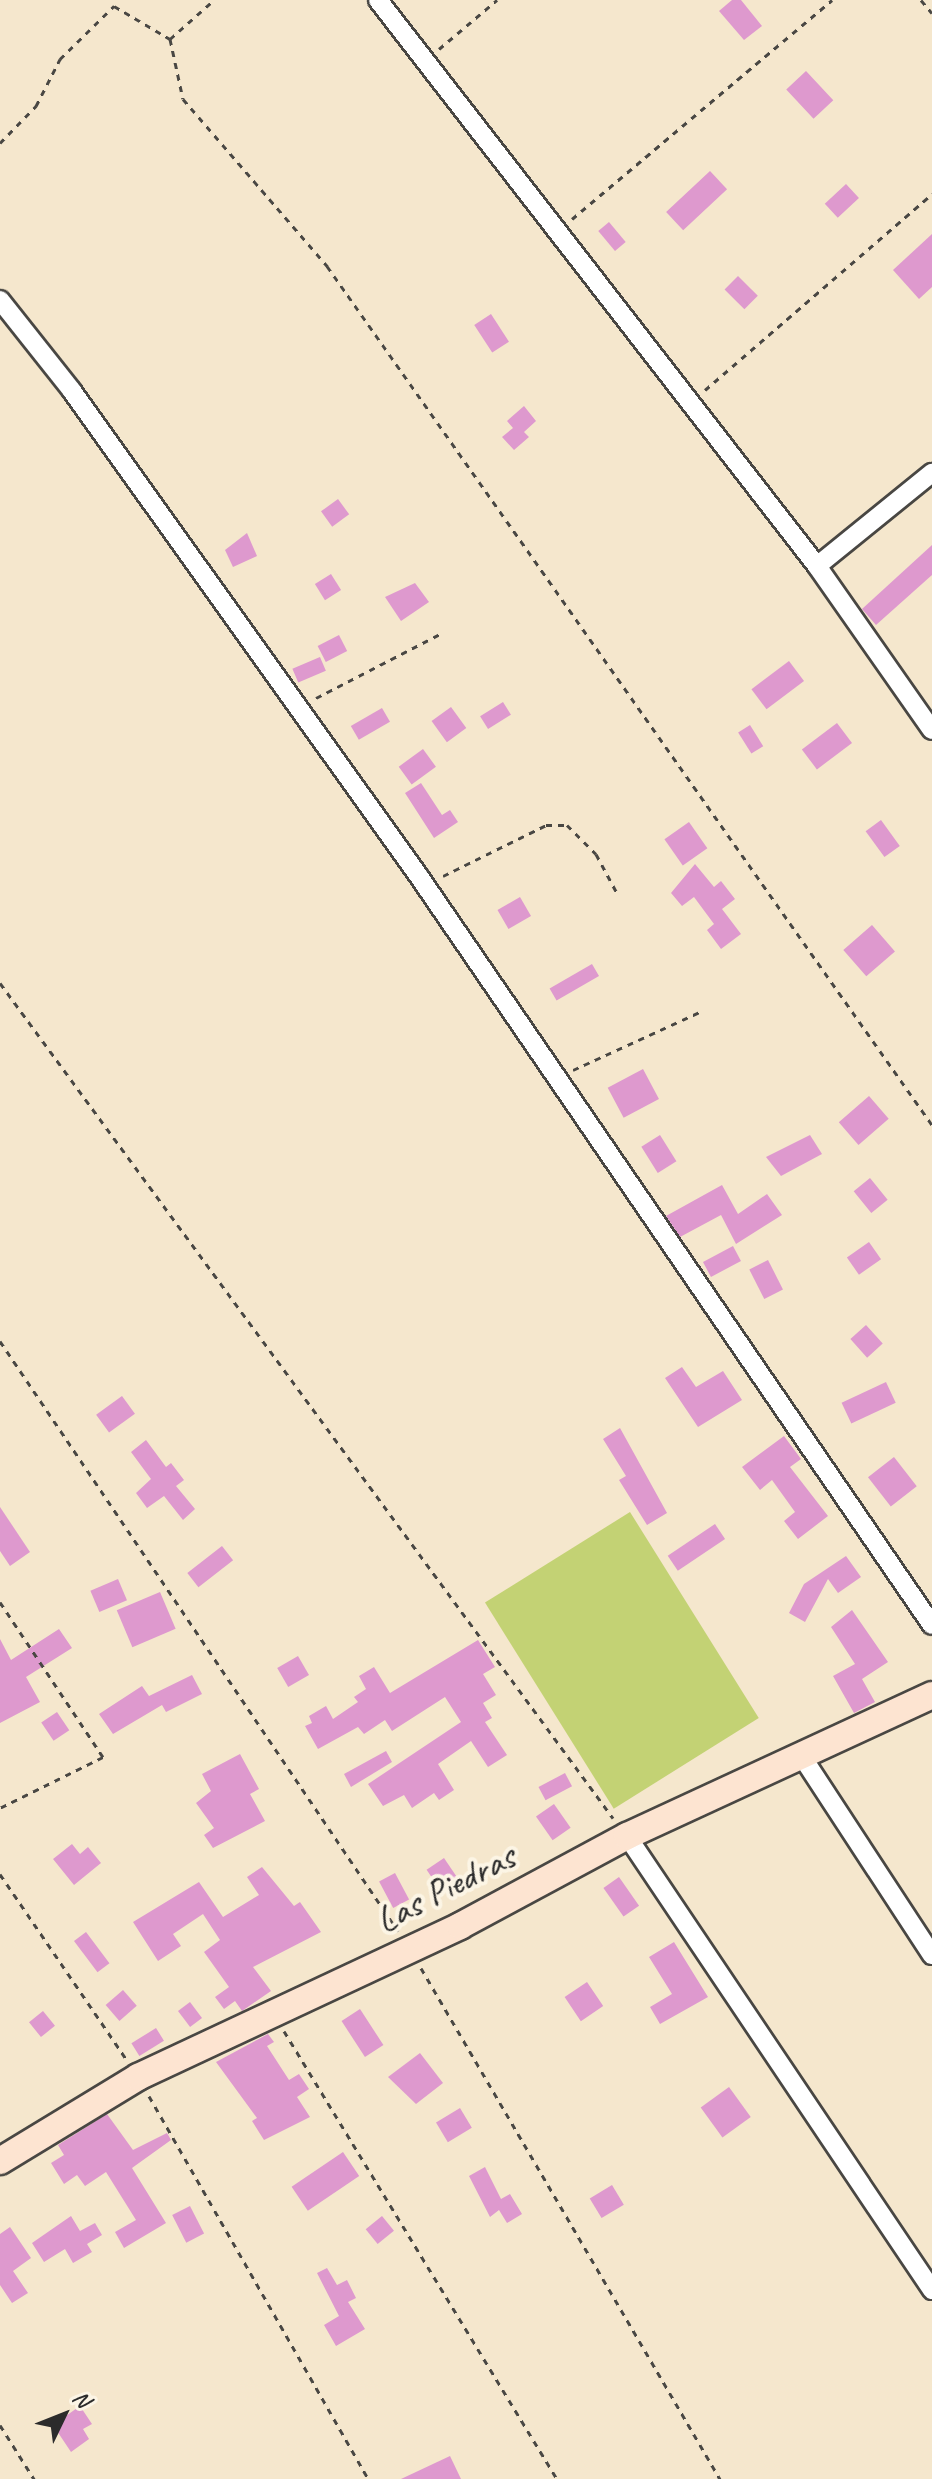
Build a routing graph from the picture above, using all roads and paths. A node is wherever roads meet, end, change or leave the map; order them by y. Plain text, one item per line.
1 (214, 0) edge
2 (378, 0) edge
3 (497, 0) edge
4 (832, 0) edge
5 (921, 0) edge
6 (932, 13) edge
7 (170, 39) junction
8 (425, 61) junction
9 (0, 143) edge
10 (932, 194) edge
11 (557, 231) junction
12 (0, 300) edge
13 (691, 403) junction
14 (932, 473) edge
15 (817, 566) junction
16 (442, 633) dead end
17 (298, 707) junction
18 (932, 730) edge
19 (425, 885) junction
20 (617, 893) dead end
21 (0, 983) edge
22 (702, 1011) dead end
23 (555, 1078) junction
24 (932, 1125) edge
25 (0, 1341) edge
26 (0, 1602) edge
27 (932, 1625) edge
28 (932, 1695) edge
29 (801, 1755) junction
30 (0, 1808) edge
31 (627, 1836) junction
32 (0, 1874) edge
33 (410, 1950) junction
34 (932, 1955) edge
35 (275, 2015) junction
36 (138, 2077) junction
37 (0, 2161) edge
38 (932, 2290) edge
39 (0, 2425) edge
40 (34, 2479) edge
41 (368, 2479) edge
42 (557, 2479) edge
43 (720, 2479) edge

1 - 7 path
2 - 8 street
3 - 8 path
4 - 11 path
5 - 6 path
7 - 9 path
7 - 24 path
8 - 11 street
10 - 13 path
11 - 13 street
12 - 17 street
13 - 15 street
14 - 15 street
15 - 18 street
16 - 17 path
17 - 19 street
19 - 20 path
19 - 23 street
21 - 31 path
22 - 23 path
23 - 27 street
25 - 33 path
26 - 30 path
28 - 29 street, Las Piedras
29 - 31 street, Las Piedras
29 - 34 street
31 - 33 street, Las Piedras
31 - 38 street
32 - 36 path
33 - 35 street, Las Piedras
33 - 43 path
35 - 36 street, Las Piedras
35 - 42 path
36 - 37 street, Las Piedras
36 - 41 path
39 - 40 path

